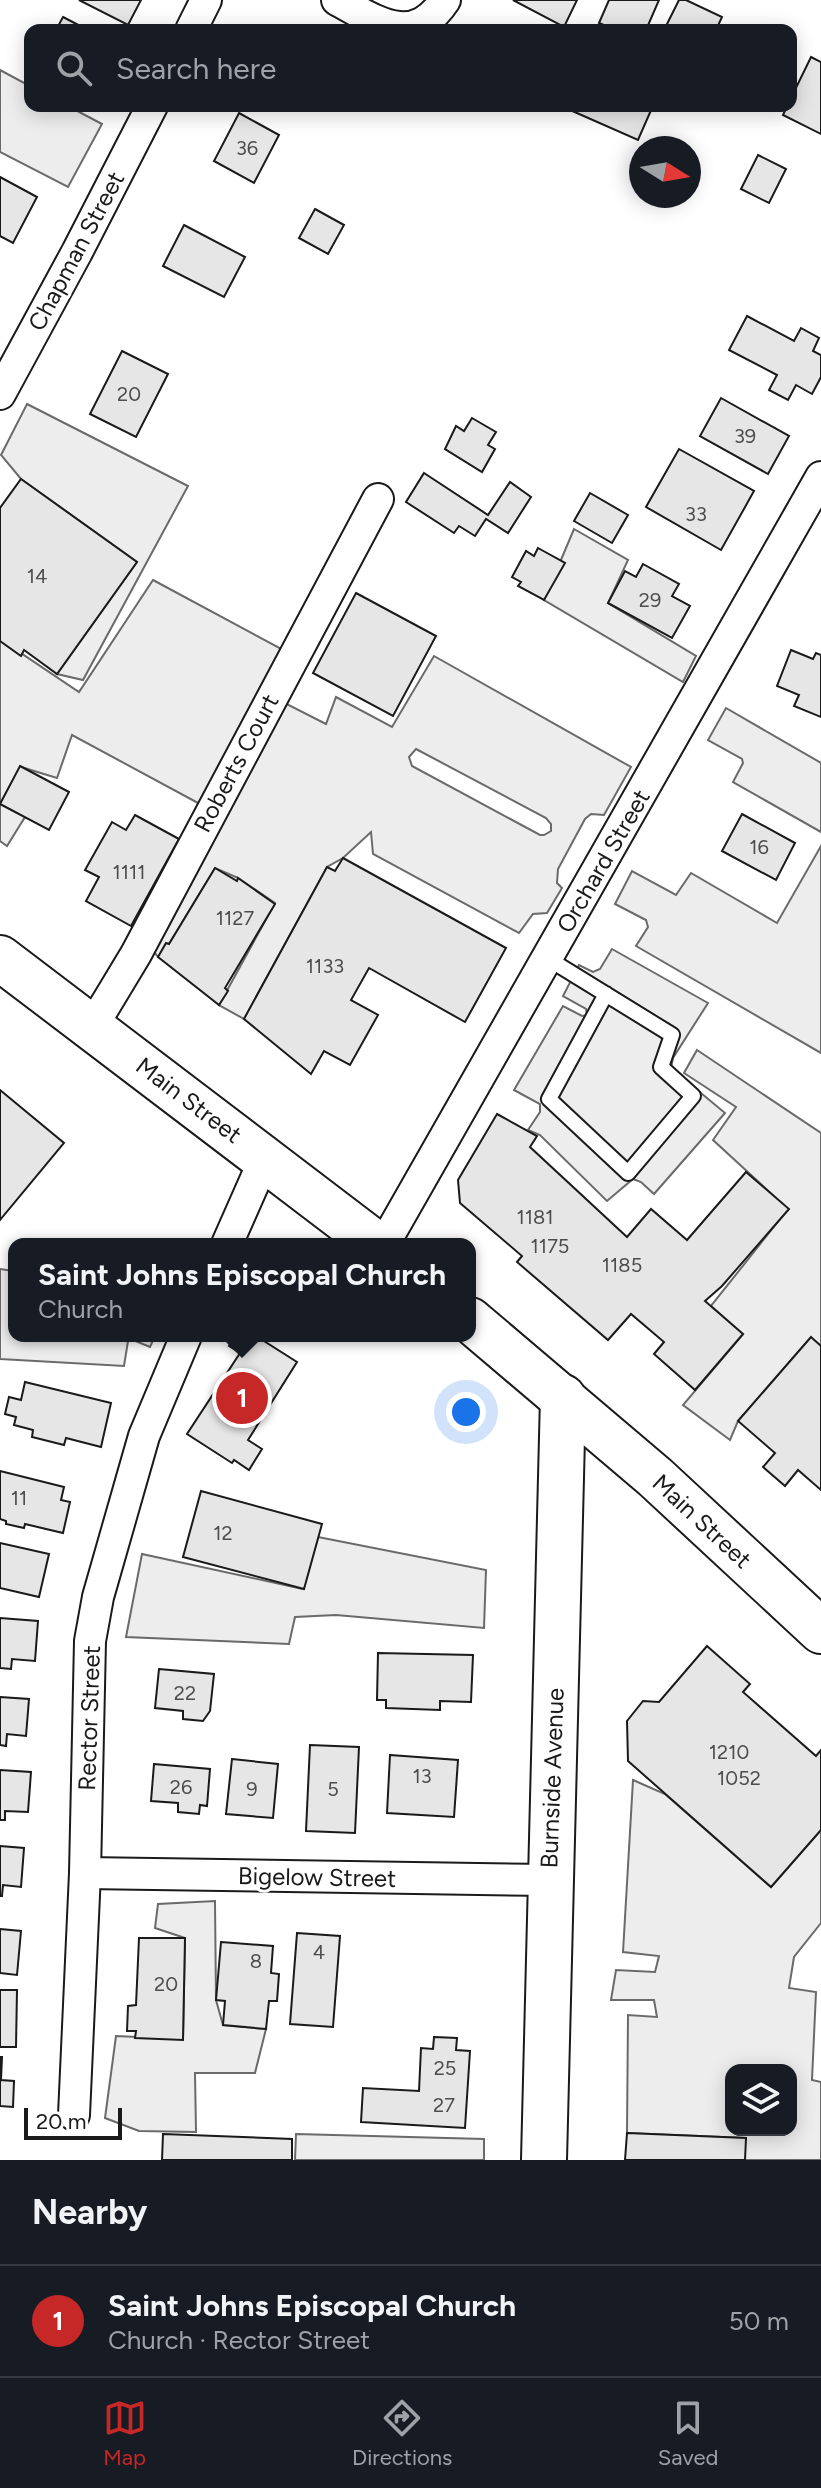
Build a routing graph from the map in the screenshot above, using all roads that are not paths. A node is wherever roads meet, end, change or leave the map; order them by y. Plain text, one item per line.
1 (206, 0) edge
2 (337, 0) edge
3 (445, 0) edge
4 (194, 24) edge
5 (387, 24) edge
6 (421, 24) edge
7 (149, 112) edge
8 (0, 394) edge
9 (821, 477) edge
10 (378, 499) dead end
11 (810, 522) edge
12 (0, 958) edge
13 (547, 958) junction
14 (606, 994) junction
15 (92, 1027) junction
16 (265, 1158) junction
17 (230, 1238) edge
18 (368, 1238) edge
19 (387, 1238) edge
20 (476, 1325) edge
21 (183, 1342) edge
22 (563, 1397) junction
23 (821, 1631) edge
24 (85, 1873) junction
25 (549, 1880) junction
26 (74, 2115) dead end
27 (544, 2160) edge

1 - 4 street
2 - 5 street
3 - 6 street
7 - 8 street, Chapman Street
9 - 11 street, Orchard Street
10 - 15 street, Roberts Court
11 - 13 street, Orchard Street
12 - 15 main road, Main Street
13 - 14 lane
13 - 19 street, Orchard Street
14 - 14 lane
15 - 16 main road, Main Street
16 - 17 street
16 - 18 main road, Main Street
20 - 22 main road, Main Street
21 - 24 street, Rector Street
22 - 23 main road, Main Street
22 - 25 main road, Burnside Avenue
24 - 25 street, Bigelow Street
24 - 26 street, Rector Street
25 - 27 main road, Burnside Avenue

